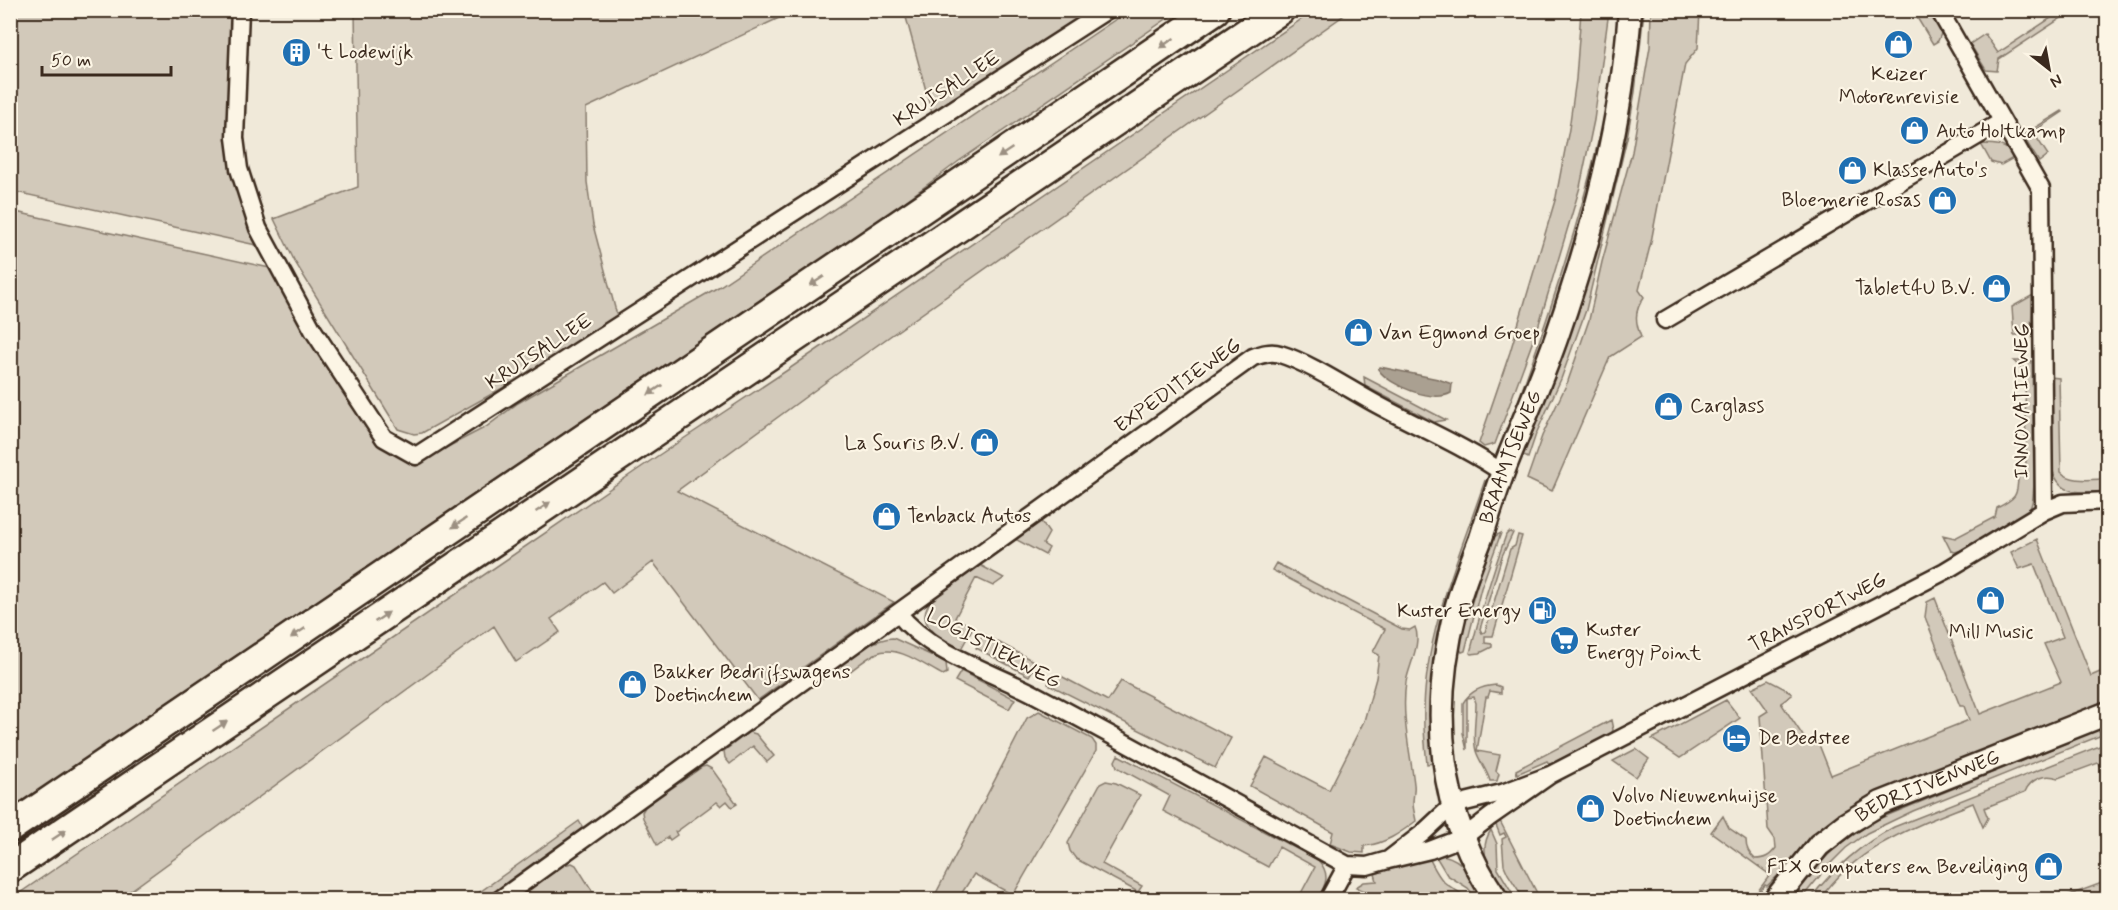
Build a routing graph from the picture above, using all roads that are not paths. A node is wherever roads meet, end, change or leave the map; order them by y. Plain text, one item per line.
1 (240, 10) edge
2 (1107, 10) edge
3 (1215, 10) edge
4 (1280, 10) edge
5 (1630, 10) edge
6 (1939, 10) edge
7 (2001, 122) junction
8 (1665, 320) dead end
9 (1503, 473) junction
10 (2108, 501) edge
11 (2044, 511) junction
12 (898, 613) junction
13 (2108, 713) edge
14 (1550, 775) junction
15 (1453, 805) junction
16 (10, 828) edge
17 (1464, 837) junction
18 (1388, 860) junction
19 (1347, 864) junction
20 (10, 868) edge
21 (499, 900) edge
22 (1328, 900) edge
23 (1497, 900) edge
24 (1775, 900) edge

1 - 2 street, KRUISALLEE
3 -> 16 highway
20 -> 4 highway
5 - 9 street, BRAAMTSEWEG
6 - 7 street, INNOVATIEWEG
7 - 8 street
7 - 11 street, INNOVATIEWEG
9 - 12 street, EXPEDITIEWEG
9 - 15 street, BRAAMTSEWEG
10 - 11 street, TRANSPORTWEG
11 - 14 street, TRANSPORTWEG
12 - 19 street, LOGISTIEKWEG
12 - 21 street, LOGISTIEKWEG
13 - 24 street, BEDRIJVENWEG
14 - 15 street, TRANSPORTWEG
14 - 17 street, TRANSPORTWEG
15 - 17 street, BRAAMTSEWEG
15 - 18 street, LOGISTIEKWEG
17 - 18 street, LOGISTIEKWEG
17 - 23 street, BRAAMTSEWEG
18 - 19 street, LOGISTIEKWEG
19 - 22 street

